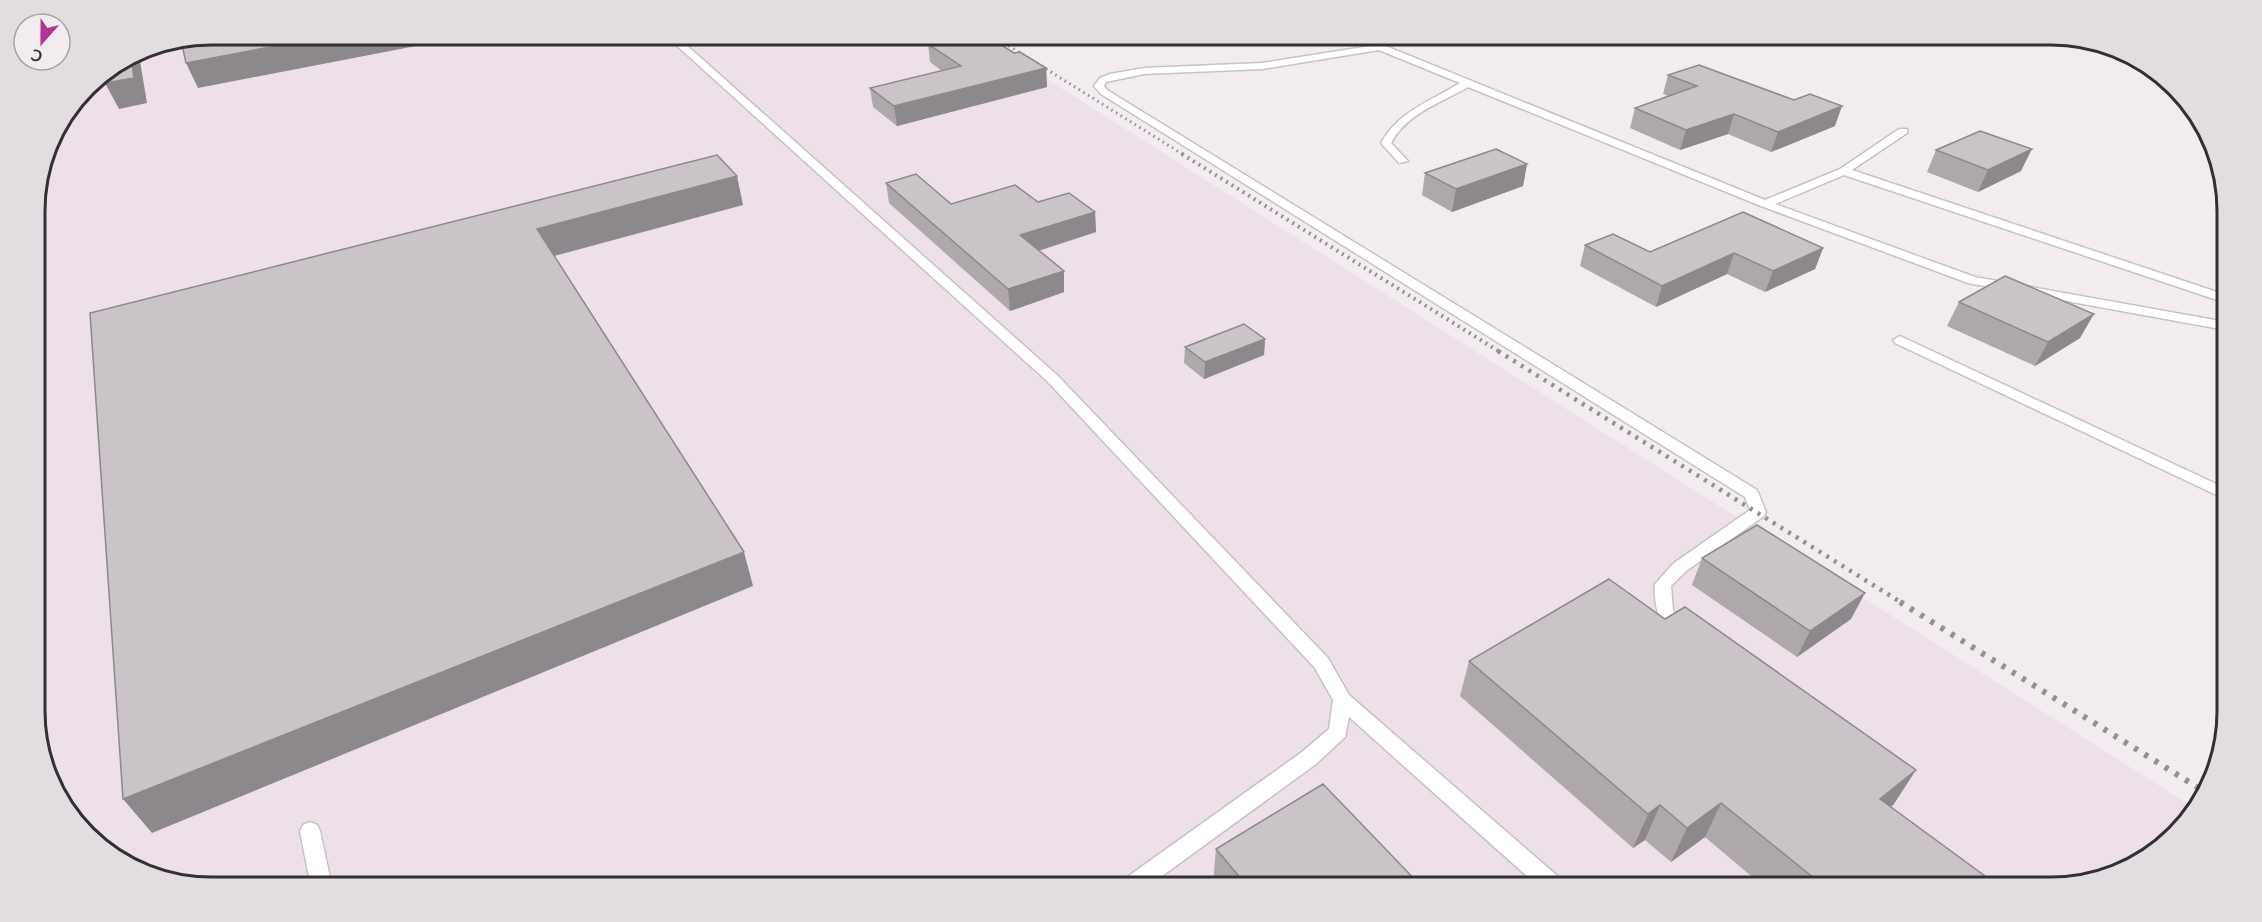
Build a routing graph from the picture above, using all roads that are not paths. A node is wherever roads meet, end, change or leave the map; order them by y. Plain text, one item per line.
1 (680, 45) edge
2 (1370, 45) edge
3 (1376, 48) junction
4 (1466, 84) junction
5 (1903, 131) dead end
6 (1402, 161) dead end
7 (1844, 171) junction
8 (1766, 204) junction
9 (2217, 296) edge
10 (2217, 324) edge
11 (1900, 340) dead end
12 (2217, 490) edge
13 (1691, 638) edge
14 (1342, 700) junction
15 (310, 831) dead end
16 (320, 877) edge
17 (1145, 877) edge
18 (1543, 877) edge

1 - 14 lane
2 - 3 lane
3 - 4 lane
3 - 13 lane
4 - 6 lane
4 - 8 lane
5 - 7 lane
7 - 8 lane
7 - 9 lane
8 - 10 lane
11 - 12 lane
14 - 17 lane
14 - 18 lane
15 - 16 lane

